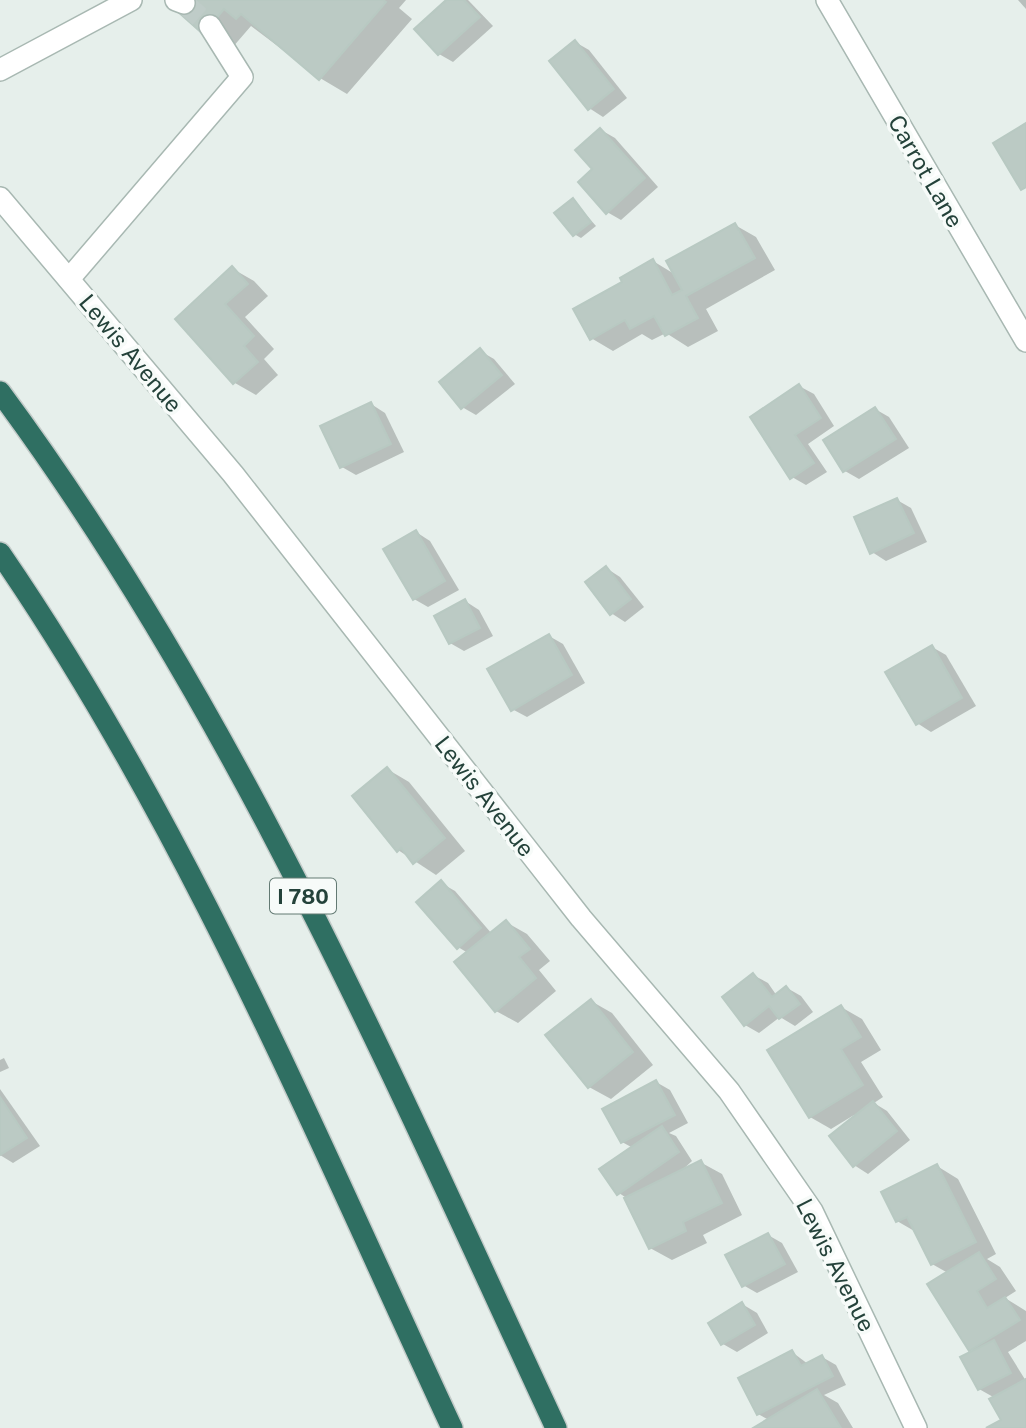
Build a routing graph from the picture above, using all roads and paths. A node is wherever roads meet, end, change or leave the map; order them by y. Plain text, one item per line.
1 (131, 0) edge
2 (827, 0) edge
3 (210, 26) tunnel mouth
4 (0, 70) edge
5 (0, 198) edge
6 (69, 279) junction
7 (1026, 341) edge
8 (0, 392) edge
9 (0, 553) edge
10 (452, 1428) edge
11 (556, 1428) edge
12 (916, 1428) edge

1 - 4 street
2 - 7 street, Carrot Lane
3 - 6 street
5 - 6 street, Lewis Avenue
6 - 12 street, Lewis Avenue
8 - 11 highway, I 780
9 - 10 highway

